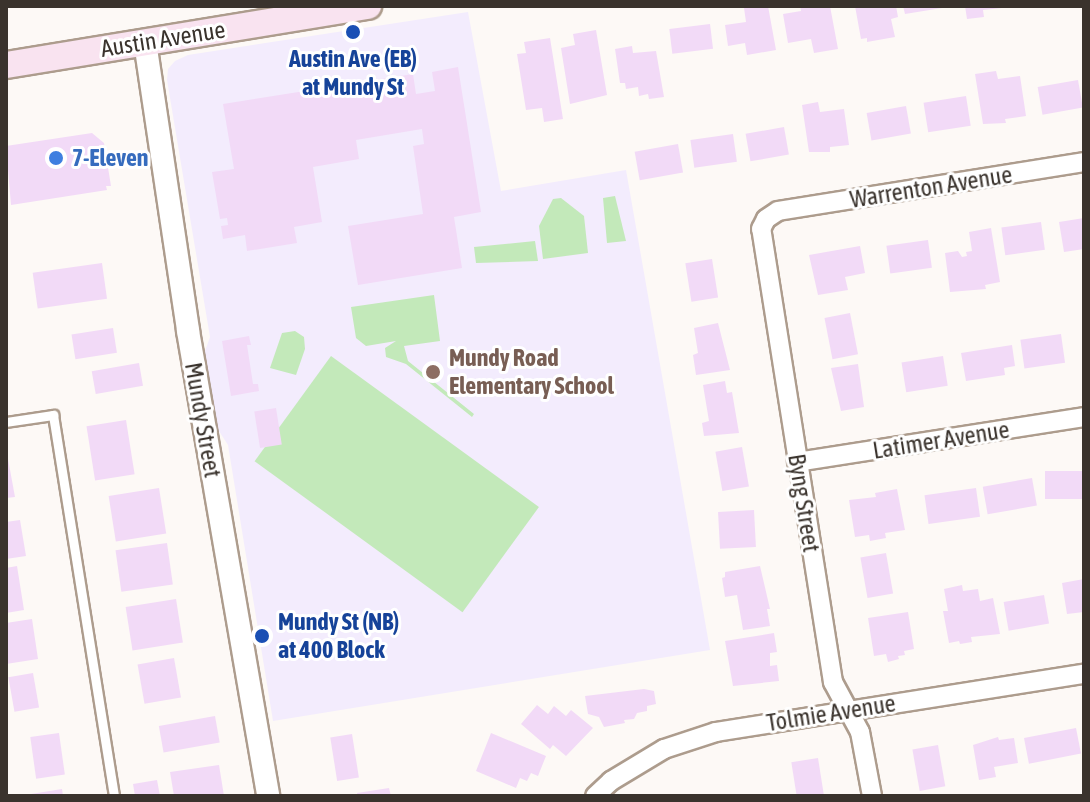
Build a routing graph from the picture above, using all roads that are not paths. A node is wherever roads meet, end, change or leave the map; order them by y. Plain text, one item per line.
1 (368, 6) edge
2 (145, 42) junction
3 (6, 65) edge
4 (1084, 162) edge
5 (778, 211) joint
6 (1084, 417) edge
7 (6, 422) edge
8 (797, 462) junction
9 (1084, 674) edge
10 (848, 710) junction
11 (114, 796) edge
12 (268, 796) edge
13 (595, 796) edge
14 (872, 796) edge

1 - 2 main road, Austin Avenue
2 - 3 main road, Austin Avenue
2 - 12 street, Mundy Street
4 - 5 street, Warrenton Avenue
5 - 8 street, Byng Street
6 - 8 street, Latimer Avenue
7 - 11 lane
8 - 10 street, Byng Street
9 - 10 street, Tolmie Avenue
10 - 13 street, Tolmie Avenue
10 - 14 street, Byng Street

